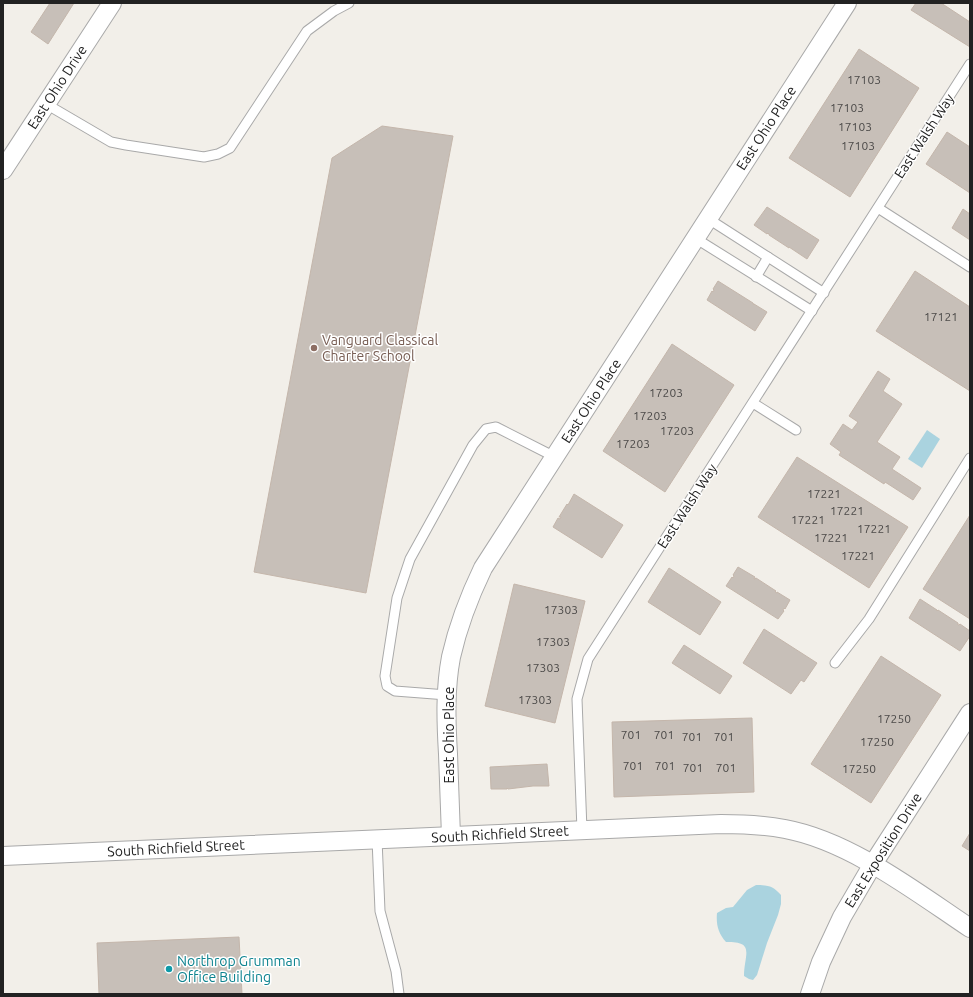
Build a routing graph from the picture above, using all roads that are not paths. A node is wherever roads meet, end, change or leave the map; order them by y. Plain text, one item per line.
1 (112, 3) edge
2 (349, 3) edge
3 (847, 3) edge
4 (970, 64) edge
5 (46, 104) junction
6 (3, 170) edge
7 (878, 208) junction
8 (707, 218) junction
9 (695, 238) junction
10 (768, 257) junction
11 (970, 267) edge
12 (756, 277) junction
13 (824, 292) junction
14 (812, 311) junction
15 (753, 403) junction
16 (796, 430) dead end
17 (554, 457) junction
18 (970, 458) edge
19 (835, 663) dead end
20 (447, 695) junction
21 (970, 713) edge
22 (582, 830) junction
23 (451, 836) junction
24 (377, 839) junction
25 (3, 856) edge
26 (873, 864) junction
27 (970, 928) edge
28 (399, 994) edge
29 (810, 994) edge

1 - 5 street, East Ohio Drive
2 - 5 lane
3 - 8 street, East Ohio Place
4 - 7 lane, East Walsh Way
5 - 6 street, East Ohio Drive
7 - 11 lane
7 - 13 lane, East Walsh Way
8 - 9 street, East Ohio Place
8 - 10 lane
9 - 12 lane
9 - 17 street, East Ohio Place
10 - 12 lane
10 - 13 lane
12 - 14 lane
13 - 14 lane, East Walsh Way
14 - 15 lane, East Walsh Way
15 - 16 lane
15 - 22 lane, East Walsh Way
17 - 20 street, East Ohio Place
17 - 20 lane
18 - 19 lane
20 - 23 street, East Ohio Place
21 - 26 street, East Exposition Drive
22 - 23 street, South Richfield Street
22 - 26 street, South Richfield Street
23 - 24 street, South Richfield Street
24 - 25 street, South Richfield Street
24 - 28 lane
26 - 27 street, South Richfield Street
26 - 29 street, East Exposition Drive

